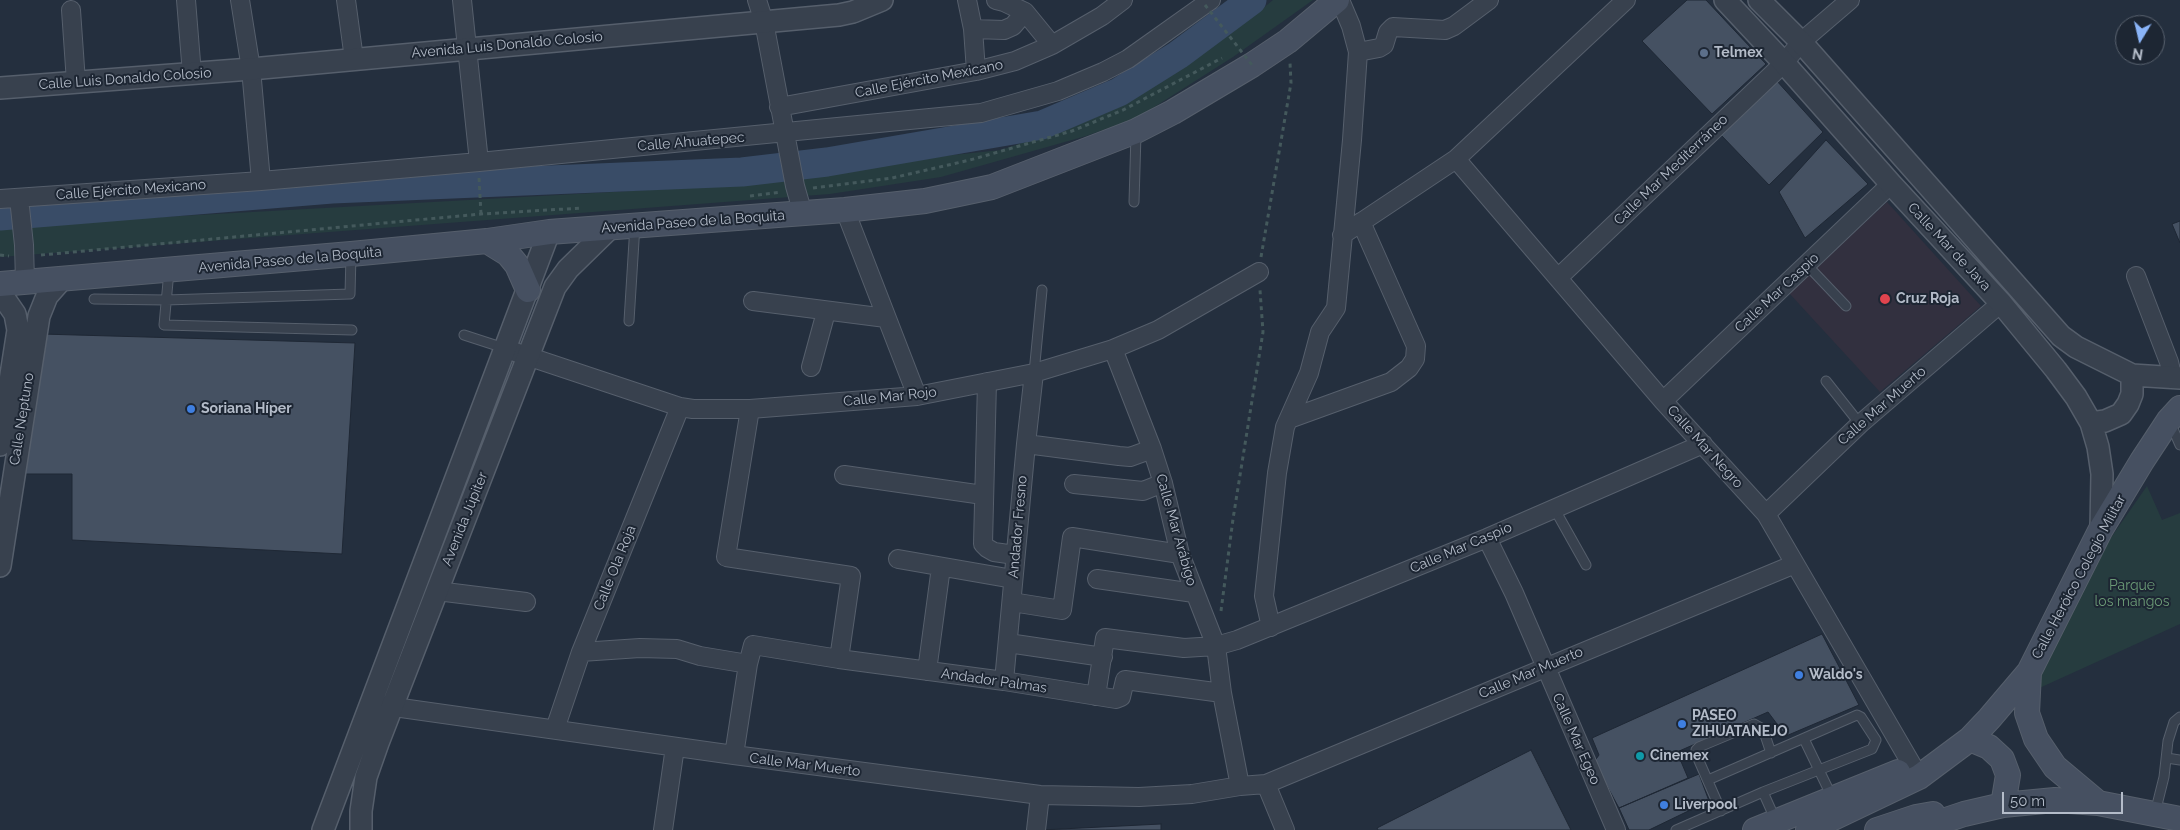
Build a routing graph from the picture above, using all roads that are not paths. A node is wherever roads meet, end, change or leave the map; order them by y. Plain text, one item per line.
1 (186, 0) edge
2 (240, 0) edge
3 (346, 0) edge
4 (462, 0) edge
5 (757, 0) edge
6 (882, 0) edge
7 (967, 0) edge
8 (996, 0) edge
9 (1123, 0) edge
10 (1338, 0) edge
11 (1489, 0) edge
12 (1626, 0) edge
13 (1725, 0) edge
14 (1759, 0) edge
15 (1850, 0) edge
16 (1208, 2) edge
17 (853, 6) edge
18 (71, 10) dead end
19 (1025, 12) junction
20 (764, 22) junction
21 (973, 29) junction
22 (1801, 42) junction
23 (1052, 45) junction
24 (466, 48) junction
25 (1358, 52) junction
26 (354, 59) junction
27 (1784, 63) junction
28 (251, 69) junction
29 (976, 71) junction
30 (192, 74) junction
31 (76, 82) junction
32 (0, 88) edge
33 (779, 107) junction
34 (1136, 131) junction
35 (785, 133) junction
36 (1456, 159) junction
37 (479, 162) junction
38 (261, 181) junction
39 (1891, 184) junction
40 (1937, 196) junction
41 (0, 199) edge
42 (20, 202) junction
43 (1134, 202) dead end
44 (845, 210) junction
45 (1917, 212) junction
46 (803, 214) junction
47 (1361, 222) junction
48 (635, 225) junction
49 (610, 228) junction
50 (549, 232) junction
51 (1342, 235) junction
52 (487, 241) junction
53 (351, 254) junction
54 (1807, 265) junction
55 (170, 270) junction
56 (1259, 272) road end
57 (2136, 276) dead end
58 (1559, 277) junction
59 (62, 279) junction
60 (25, 282) junction
61 (0, 284) edge
62 (528, 290) junction
63 (1042, 290) dead end
64 (0, 295) edge
65 (94, 299) dead end
66 (166, 300) junction
67 (753, 301) dead end
68 (2001, 303) junction
69 (1846, 306) dead end
70 (826, 312) junction
71 (886, 318) junction
72 (629, 321) dead end
73 (352, 330) dead end
74 (464, 335) dead end
75 (506, 349) junction
76 (1113, 349) junction
77 (529, 357) junction
78 (812, 367) dead end
79 (1034, 373) junction
80 (2132, 375) junction
81 (2177, 378) edge
82 (1826, 381) dead end
83 (987, 382) junction
84 (917, 396) junction
85 (1663, 401) junction
86 (680, 408) junction
87 (750, 409) junction
88 (2175, 414) edge
89 (1289, 419) junction
90 (2091, 423) junction
91 (1860, 424) junction
92 (1026, 444) junction
93 (1703, 444) junction
94 (0, 445) edge
95 (2180, 445) edge
96 (1152, 449) junction
97 (844, 475) dead end
98 (1163, 483) junction
99 (1074, 484) dead end
100 (983, 496) junction
101 (1554, 508) junction
102 (1766, 514) junction
103 (2101, 529) junction
104 (1487, 538) junction
105 (1180, 554) junction
106 (1015, 556) junction
107 (898, 559) dead end
108 (0, 560) edge
109 (1795, 564) junction
110 (1586, 566) dead end
111 (941, 567) junction
112 (1013, 579) junction
113 (1097, 579) dead end
114 (436, 592) junction
115 (1194, 593) junction
116 (526, 602) dead end
117 (1012, 602) junction
118 (1267, 629) junction
119 (1008, 643) junction
120 (1216, 646) junction
121 (581, 652) junction
122 (1103, 657) junction
123 (839, 659) junction
124 (748, 664) junction
125 (1545, 667) junction
126 (927, 671) junction
127 (2029, 672) junction
128 (1004, 680) junction
129 (1222, 693) junction
130 (1096, 696) junction
131 (382, 706) junction
132 (2180, 717) edge
133 (555, 729) junction
134 (1804, 739) junction
135 (1970, 739) junction
136 (675, 747) junction
137 (1771, 752) junction
138 (734, 756) junction
139 (2167, 758) junction
140 (2180, 760) edge
141 (1819, 770) junction
142 (1915, 771) junction
143 (1708, 780) junction
144 (1266, 784) junction
145 (1240, 786) junction
146 (1763, 792) junction
147 (1040, 795) junction
148 (2098, 803) junction
149 (2003, 805) junction
150 (1836, 807) junction
151 (1721, 811) junction
152 (2155, 813) junction
153 (2180, 819) edge
154 (1765, 826) edge
155 (1899, 828) edge
156 (323, 830) edge
157 (361, 830) edge
158 (663, 830) edge
159 (1036, 830) edge
160 (1285, 830) edge
161 (1616, 830) edge
162 (1676, 830) edge
163 (1808, 830) edge

1 - 30 street
2 - 28 street
3 - 26 street
4 - 24 street
5 - 20 street
6 - 17 street, Avenida Luis Donaldo Colosio
7 - 21 street
8 - 19 street
9 - 23 street, Calle Ejército Mexicano
10 - 25 street
10 - 34 main road, Avenida Paseo de la Boquita
11 - 25 street
12 - 36 street
13 - 27 street, Calle Mar de Java
14 - 22 street, Calle Mar de Java
15 - 22 street, Calle Mar Mediterráneo
16 - 35 street, Calle Ahuatepec
17 - 20 street, Avenida Luis Donaldo Colosio
18 - 31 street
19 - 21 street
19 - 23 street
20 - 24 street, Avenida Luis Donaldo Colosio
20 - 33 street
21 - 29 street
22 - 27 street, Calle Mar Mediterráneo
22 - 40 street, Calle Mar de Java
23 - 29 street, Calle Ejército Mexicano
24 - 26 street, Avenida Luis Donaldo Colosio
24 - 37 street
25 - 51 street
26 - 28 street, Avenida Luis Donaldo Colosio
27 - 39 street, Calle Mar de Java
27 - 58 street, Calle Mar Mediterráneo
28 - 30 street, Calle Luis Donaldo Colosio
28 - 38 street
29 - 33 street, Calle Ejército Mexicano
30 - 31 street, Calle Luis Donaldo Colosio
31 - 32 street, Calle Luis Donaldo Colosio
33 - 35 street
34 - 43 lane
34 - 44 main road, Avenida Paseo de la Boquita
35 - 37 street, Calle Ahuatepec
35 - 46 street
36 - 47 street
36 - 58 street, Calle Mar Negro
37 - 38 street, Calle Ahuatepec
38 - 42 street, Calle Ejército Mexicano
39 - 45 street, Calle Mar de Java
39 - 54 street, Calle Mar Caspio
40 - 45 street
40 - 80 street, Calle Mar de Java
41 - 42 street, Calle Ejército Mexicano
42 - 60 street
44 - 46 main road, Avenida Paseo de la Boquita
44 - 71 street
45 - 68 street, Calle Mar de Java
46 - 48 main road, Avenida Paseo de la Boquita
47 - 51 street
47 - 89 street
48 - 49 main road, Avenida Paseo de la Boquita
48 - 72 lane
49 - 50 main road, Avenida Paseo de la Boquita
49 - 77 street, Avenida Júpiter
50 - 52 main road, Avenida Paseo de la Boquita
50 - 62 street, Avenida Júpiter
51 - 89 street
52 - 53 main road, Avenida Paseo de la Boquita
52 - 62 main road
53 - 55 main road, Avenida Paseo de la Boquita
53 - 66 lane
54 - 69 lane
54 - 85 street, Calle Mar Caspio
55 - 59 main road, Avenida Paseo de la Boquita
55 - 66 lane
56 - 76 street, Calle Mar Rojo
57 - 81 street
58 - 85 street, Calle Mar Negro
59 - 60 main road, Avenida Paseo de la Boquita
59 - 108 street, Calle Neptuno
60 - 61 main road, Avenida Paseo de la Boquita
62 - 75 street, Avenida Júpiter
63 - 79 lane
64 - 94 street, Calle Neptuno
65 - 66 lane
66 - 73 lane
67 - 70 street
68 - 90 street, Calle Mar de Java
68 - 91 street, Calle Mar Muerto
70 - 71 street
70 - 78 street
71 - 84 street
74 - 75 lane
75 - 77 street, Calle Mar Rojo
75 - 131 street, Avenida Júpiter
76 - 79 street, Calle Mar Rojo
76 - 96 street, Calle Mar Arábigo
77 - 86 street, Calle Mar Rojo
77 - 114 street, Avenida Júpiter
79 - 83 street, Calle Mar Rojo
79 - 92 street, Andador Fresno
80 - 81 street, Calle Mar de Java
80 - 90 street
82 - 91 lane
83 - 84 street, Calle Mar Rojo
83 - 100 street
84 - 87 street, Calle Mar Rojo
85 - 93 street, Calle Mar Negro
86 - 87 street, Calle Mar Rojo
86 - 121 street, Calle Ola Roja
87 - 123 street
88 - 95 lane
88 - 103 main road, Calle Heróico Colegio Militar
89 - 118 street
90 - 103 street, Calle Mar de Java
91 - 102 street, Calle Mar Muerto
92 - 96 street
92 - 106 street, Andador Fresno
93 - 101 street, Calle Mar Caspio
93 - 102 street, Calle Mar Negro
96 - 98 street, Calle Mar Arábigo
97 - 100 street
98 - 99 street
98 - 105 street, Calle Mar Arábigo
100 - 106 street
101 - 104 street, Calle Mar Caspio
101 - 110 lane
102 - 109 street, Calle Mar Negro
103 - 127 main road, Calle Heróico Colegio Militar
104 - 118 street, Calle Mar Caspio
104 - 125 street, Calle Mar Egeo
105 - 115 street, Calle Mar Arábigo
105 - 117 street
106 - 112 street, Andador Fresno
107 - 111 street
109 - 125 street, Calle Mar Muerto
109 - 142 street, Calle Mar Negro
111 - 112 street
111 - 126 street
112 - 117 street, Andador Fresno
113 - 115 street
114 - 116 street
114 - 131 street, Avenida Júpiter
115 - 120 street, Calle Mar Arábigo
117 - 119 street, Andador Fresno
118 - 120 street, Calle Mar Caspio
119 - 122 street
119 - 128 street, Andador Fresno
120 - 122 street, Calle Mar Caspio
120 - 129 street, Calle Mar Arábigo
121 - 124 street
121 - 133 street, Calle Ola Roja
122 - 130 street
123 - 124 street, Andador Palmas
123 - 126 street, Andador Palmas
124 - 138 street
125 - 144 street, Calle Mar Muerto
125 - 161 street, Calle Mar Egeo
126 - 128 street, Andador Palmas
127 - 135 main road, Calle Heróico Colegio Militar
127 - 148 main road
128 - 130 street, Andador Palmas
129 - 130 street, Andador Palmas
129 - 145 street, Calle Mar Arábigo
131 - 133 street, Calle Mar Muerto
131 - 156 street, Avenida Júpiter
131 - 157 street, Avenida Júpiter
132 - 139 lane
133 - 136 street, Calle Mar Muerto
134 - 137 lane
134 - 141 lane
134 - 141 lane
135 - 142 main road
135 - 149 main road
136 - 138 street, Calle Mar Muerto
136 - 158 street
137 - 143 lane
137 - 143 lane
138 - 147 street, Calle Mar Muerto
139 - 140 lane
139 - 152 lane
141 - 146 lane
141 - 150 lane
142 - 150 main road
143 - 151 lane
144 - 145 street
144 - 160 street
145 - 147 street, Calle Mar Muerto
146 - 151 lane
146 - 154 lane
147 - 159 street
148 - 149 main road
148 - 152 main road
149 - 155 main road
150 - 154 main road
150 - 163 main road
151 - 162 lane
152 - 153 main road

